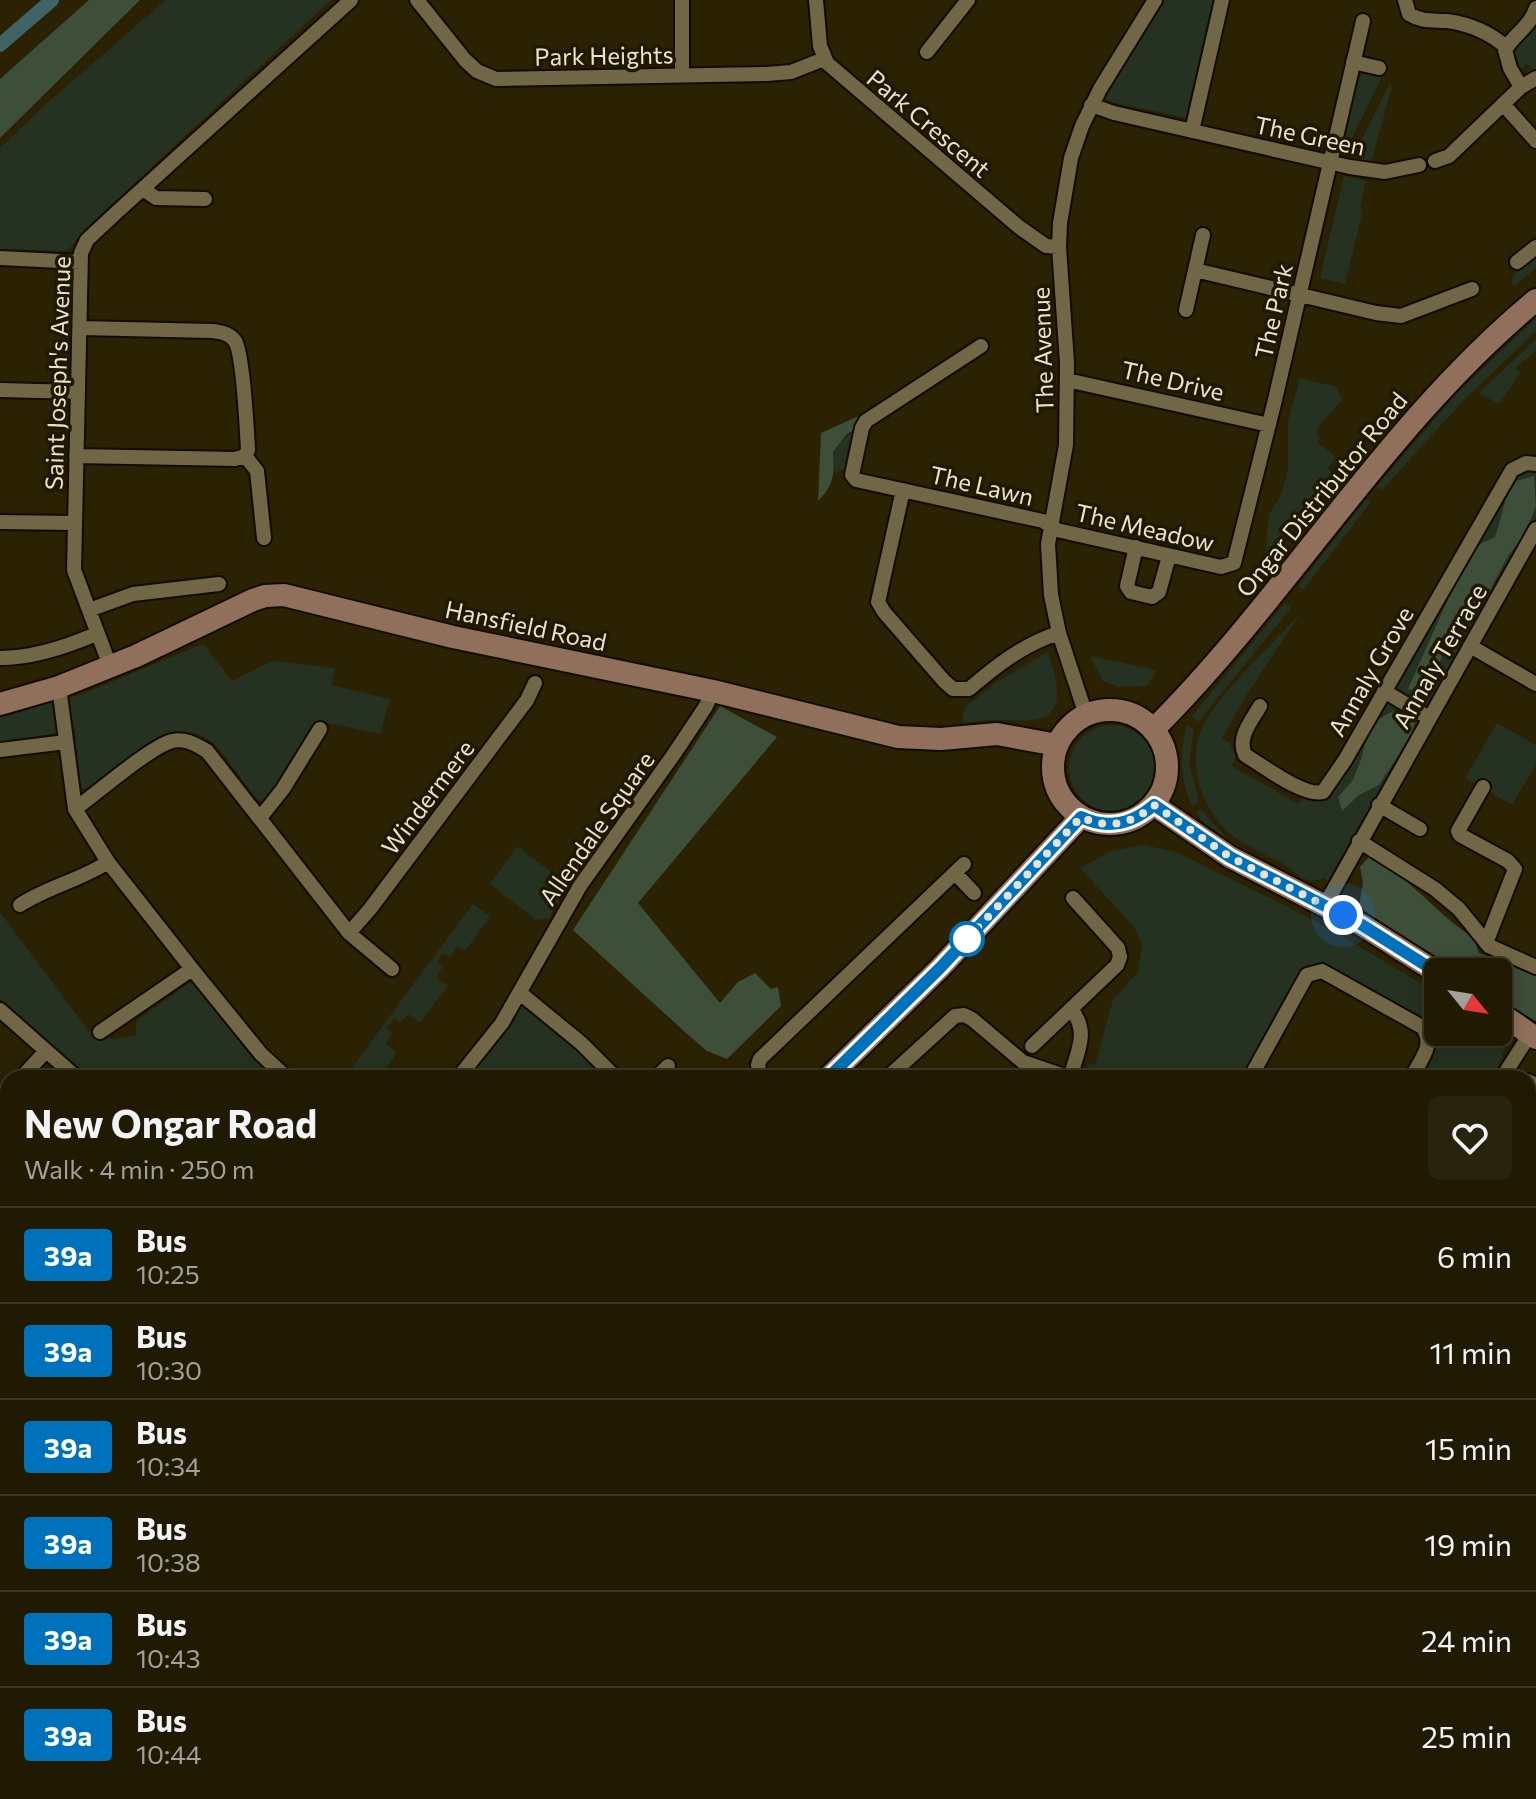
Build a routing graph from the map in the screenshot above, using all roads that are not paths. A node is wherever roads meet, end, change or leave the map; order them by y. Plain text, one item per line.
1 (351, 0) edge
2 (417, 0) edge
3 (682, 0) edge
4 (816, 0) edge
5 (968, 0) edge
6 (1155, 0) edge
7 (1222, 0) edge
8 (1405, 0) edge
9 (1536, 8) edge
10 (1363, 21) dead end
11 (1506, 47) junction
12 (927, 52) dead end
13 (824, 59) junction
14 (1353, 62) junction
15 (1379, 68) dead end
16 (682, 75) junction
17 (1536, 78) edge
18 (1521, 87) junction
19 (1503, 104) junction
20 (1091, 105) junction
21 (1192, 131) junction
22 (1536, 141) edge
23 (1435, 161) dead end
24 (1330, 163) junction
25 (1419, 165) dead end
26 (143, 189) junction
27 (205, 199) dead end
28 (1203, 235) dead end
29 (1059, 247) junction
30 (1536, 247) edge
31 (0, 258) edge
32 (80, 262) junction
33 (1517, 262) dead end
34 (1195, 270) junction
35 (1472, 289) dead end
36 (1299, 294) junction
37 (1536, 300) edge
38 (1186, 310) dead end
39 (80, 328) junction
40 (981, 346) dead end
41 (941, 371) junction
42 (1067, 380) junction
43 (950, 386) dead end
44 (0, 390) edge
45 (77, 392) junction
46 (1269, 425) junction
47 (76, 456) junction
48 (245, 456) junction
49 (1536, 464) edge
50 (903, 490) junction
51 (0, 522) edge
52 (75, 523) junction
53 (1051, 527) junction
54 (1536, 529) edge
55 (264, 538) dead end
56 (1136, 547) junction
57 (1169, 556) junction
58 (1230, 566) joint
59 (219, 584) dead end
60 (89, 610) junction
61 (1059, 633) junction
62 (96, 634) junction
63 (1470, 646) junction
64 (0, 658) edge
65 (110, 666) junction
66 (535, 683) dead end
67 (1536, 684) edge
68 (59, 687) junction
69 (713, 691) junction
70 (1384, 691) junction
71 (0, 704) edge
72 (1260, 706) dead end
73 (1086, 715) junction
74 (1429, 718) junction
75 (320, 729) dead end
76 (1154, 729) junction
77 (66, 742) junction
78 (1057, 745) junction
79 (0, 750) edge
80 (1483, 787) dead end
81 (1154, 805) junction
82 (1379, 805) junction
83 (75, 809) junction
84 (1081, 817) junction
85 (260, 818) junction
86 (1420, 829) dead end
87 (1359, 841) junction
88 (108, 862) junction
89 (974, 893) dead end
90 (1073, 898) dead end
91 (20, 905) dead end
92 (1325, 905) junction
93 (349, 933) junction
94 (1486, 943) junction
95 (1424, 965) edge
96 (1536, 967) edge
97 (192, 969) junction
98 (392, 969) dead end
99 (520, 993) junction
100 (1071, 1009) junction
101 (0, 1010) edge
102 (1512, 1022) edge
103 (100, 1032) dead end
104 (1533, 1036) edge
105 (1032, 1046) dead end
106 (46, 1051) junction
107 (668, 1066) dead end
108 (28, 1070) edge
109 (68, 1070) edge
110 (278, 1070) edge
111 (464, 1070) edge
112 (608, 1070) edge
113 (664, 1070) edge
114 (759, 1070) edge
115 (836, 1070) edge
116 (896, 1070) edge
117 (1046, 1070) edge
118 (1072, 1070) edge
119 (1254, 1070) edge
120 (1415, 1070) edge
121 (1508, 1070) edge

1 - 26 street, Saint Joseph's Avenue
2 - 16 street, Park Heights
3 - 16 street
4 - 13 street
5 - 12 street
6 - 20 street, The Avenue
7 - 21 street
8 - 11 street
9 - 11 street
10 - 14 street, The Park
11 - 18 street
13 - 16 street, Park Heights
13 - 29 street, Park Crescent
14 - 15 street
14 - 24 street, The Park
17 - 18 street
18 - 19 street
19 - 22 street
19 - 23 street
20 - 21 street, The Green
20 - 29 street, The Avenue
21 - 24 street, The Green
24 - 25 street, The Green
24 - 36 street, The Park
26 - 27 street
26 - 32 street, Saint Joseph's Avenue
28 - 34 street
29 - 42 street, The Avenue
30 - 33 street
31 - 32 street
32 - 39 street, Saint Joseph's Avenue
34 - 36 street
34 - 38 street
35 - 36 street
36 - 46 street, The Park
37 - 76 street, Ongar Distributor Road
39 - 45 street, Saint Joseph's Avenue
39 - 48 street
40 - 41 street, The Lawn
41 - 43 street
41 - 50 street, The Lawn
42 - 46 street, The Drive
42 - 53 street, The Avenue
44 - 45 street
45 - 47 street, Saint Joseph's Avenue
46 - 58 street, The Park
47 - 48 street
47 - 52 street, Saint Joseph's Avenue
48 - 55 street
49 - 70 street, Annaly Grove
50 - 53 street, The Lawn
50 - 61 street, The Lawn
51 - 52 street
52 - 60 street, Saint Joseph's Avenue
53 - 56 street, The Meadow
53 - 61 street, The Avenue
54 - 63 street, Annaly Terrace
56 - 57 street, The Meadow
56 - 57 street
57 - 58 street, The Meadow
59 - 60 street
60 - 62 street, Saint Joseph's Avenue
61 - 73 street, The Avenue
62 - 64 street
62 - 65 street, Saint Joseph's Avenue
63 - 67 street
63 - 74 street, Annaly Terrace
65 - 68 street, Hansfield Road
65 - 69 street, Hansfield Road
66 - 93 street, Windermere
68 - 71 street, Hansfield Road
68 - 77 street
69 - 78 street, Hansfield Road
69 - 99 street, Allendale Square
70 - 72 street, Annaly Grove
70 - 74 street
73 - 76 street
73 - 78 street
74 - 82 street, Annaly Terrace
75 - 85 street
76 - 81 street
77 - 79 street
77 - 83 street
78 - 84 street
80 - 94 street
81 - 84 street
81 - 92 street
82 - 86 street
82 - 87 street, Annaly Terrace
83 - 85 street
83 - 88 street
84 - 115 street
85 - 93 street
87 - 92 street, Annaly Terrace
87 - 94 street
88 - 91 street
88 - 97 street
89 - 114 street
90 - 100 street
92 - 95 street
93 - 98 street
94 - 96 street
97 - 103 street
97 - 110 street
99 - 111 street, Allendale Square
99 - 112 street
100 - 105 street
100 - 118 street
101 - 106 street
102 - 104 street
104 - 121 street
106 - 108 street
106 - 109 street
107 - 113 street
116 - 117 street
119 - 120 street

